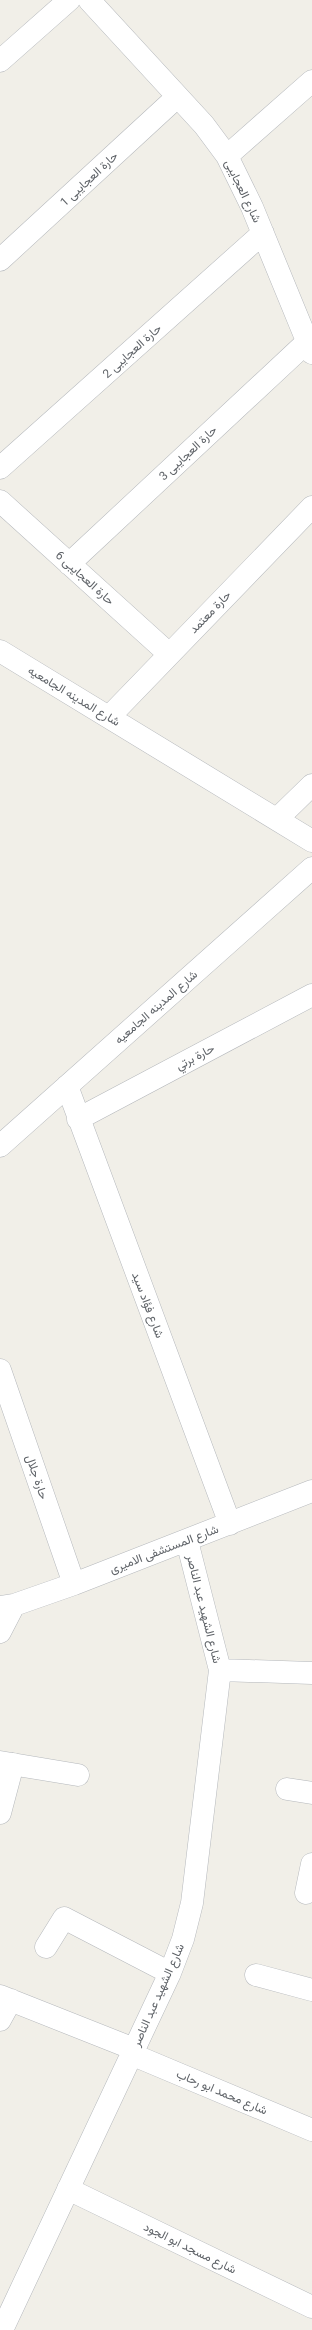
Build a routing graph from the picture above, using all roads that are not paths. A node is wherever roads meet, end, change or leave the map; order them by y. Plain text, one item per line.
1 (69, 0) edge
2 (89, 0) edge
3 (0, 61) edge
4 (312, 81) edge
5 (177, 97) junction
6 (227, 156) junction
7 (263, 234) junction
8 (0, 260) edge
9 (310, 347) edge
10 (0, 468) edge
11 (0, 501) edge
12 (312, 507) edge
13 (69, 564) junction
14 (0, 651) edge
15 (170, 654) junction
16 (109, 717) junction
17 (312, 785) edge
18 (277, 819) junction
19 (312, 841) edge
20 (312, 868) edge
21 (312, 995) edge
22 (67, 1086) junction
23 (78, 1119) junction
24 (0, 1146) edge
25 (0, 1370) edge
26 (312, 1491) edge
27 (230, 1524) junction
28 (187, 1541) junction
29 (74, 1584) junction
30 (7, 1606) edge
31 (0, 1632) edge
32 (220, 1670) junction
33 (312, 1672) edge
34 (6, 1763) edge
35 (78, 1775) dead end
36 (287, 1789) dead end
37 (312, 1793) edge
38 (0, 1813) edge
39 (312, 1864) edge
40 (306, 1893) dead end
41 (46, 1947) dead end
42 (170, 1973) junction
43 (256, 1975) dead end
44 (312, 1990) edge
45 (5, 1998) edge
46 (0, 2020) edge
47 (133, 2052) junction
48 (312, 2130) edge
49 (68, 2190) junction
50 (312, 2306) edge
51 (2, 2330) edge

1 - 3 street
2 - 5 street, شارع العجايبى
4 - 6 street
5 - 6 street, شارع العجايبى
5 - 8 street, حارة العجايبى 1
6 - 7 street, شارع العجايبى
7 - 9 street, شارع العجايبى
7 - 10 street, حارة العجايبى 2
9 - 13 street, حارة العجايبى 3
11 - 13 street, حارة العجايبى 6
12 - 15 street, حارة معتمد
13 - 15 street, حارة العجايبى 6
14 - 16 street, شارع المدينه الجامعيه
15 - 16 street, حارة معتمد
16 - 18 street, شارع المدينه الجامعيه
17 - 18 street
18 - 19 street, شارع المدينه الجامعيه
20 - 22 street, شارع المدينه الجامعيه
21 - 23 street, حارة برتي
22 - 23 street, شارع فؤاد سيد
22 - 24 street, شارع المدينه الجامعيه
23 - 27 street, شارع فؤاد سيد
25 - 29 street, حارة جلال
26 - 27 street, شارع المستشفى الاميرى
27 - 28 street, شارع المستشفى الاميرى
28 - 29 street, شارع المستشفى الاميرى
28 - 32 street, شارع الشهيد عبد الناصر
29 - 30 street, شارع المستشفى الاميرى
30 - 31 street
32 - 33 street
32 - 42 street, شارع الشهيد عبد الناصر
34 - 35 street
34 - 38 street
36 - 37 street
39 - 40 street
41 - 42 street
42 - 47 street, شارع الشهيد عبد الناصر
43 - 44 street
45 - 46 street
45 - 47 street, شارع محمد ابو رحاب
47 - 48 street, شارع محمد ابو رحاب
47 - 49 street, شارع الشهيد عبد الناصر
49 - 50 street, شارع مسجد ابو الجود
49 - 51 street, شارع الشهيد عبد الناصر

